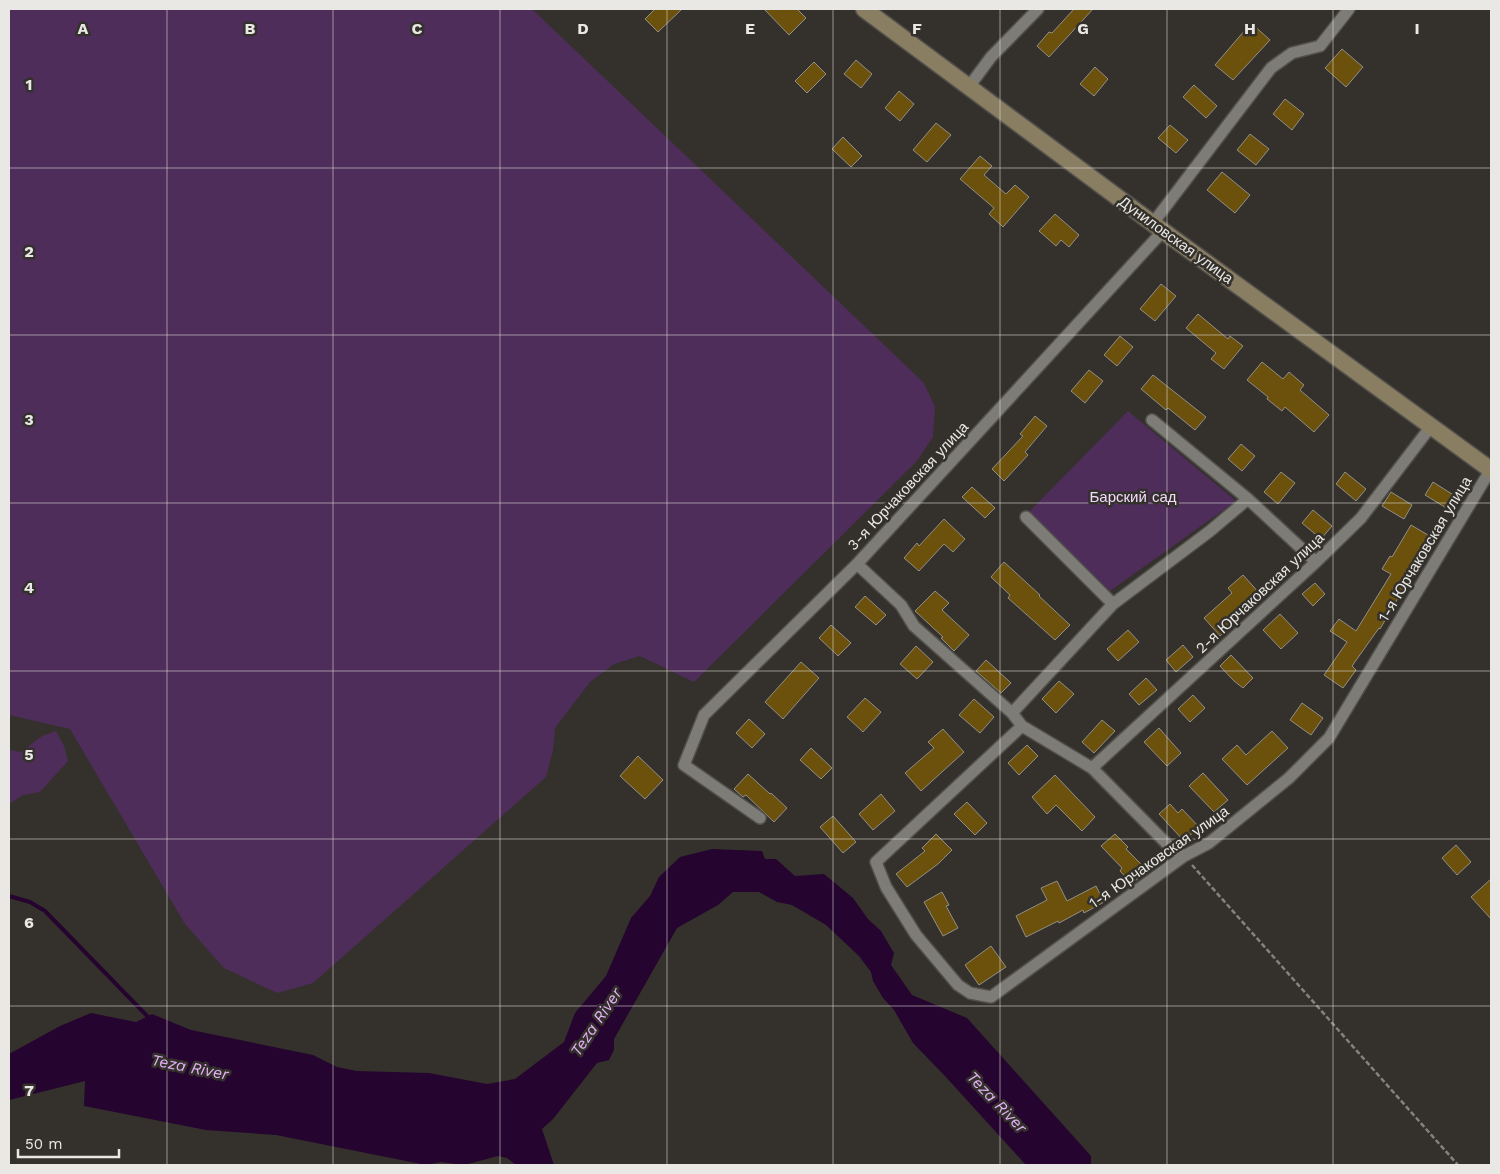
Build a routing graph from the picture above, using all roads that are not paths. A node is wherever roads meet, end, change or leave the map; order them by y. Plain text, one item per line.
1 (864, 9) edge
2 (1038, 9) edge
3 (1349, 9) edge
4 (968, 88) junction
5 (1158, 227) junction
6 (1152, 420) dead end
7 (1432, 425) junction
8 (1491, 469) edge
9 (1248, 499) junction
10 (1026, 517) dead end
11 (1316, 562) junction
12 (857, 564) junction
13 (1113, 604) junction
14 (1012, 713) junction
15 (1022, 726) junction
16 (1092, 768) junction
17 (760, 818) dead end
18 (1184, 856) junction

1 - 4 main road, Дуниловская улица
2 - 4 street
3 - 5 street, 3-я Юрчаковская улица
4 - 5 main road, Дуниловская улица
5 - 7 main road, Дуниловская улица
5 - 12 street, 3-я Юрчаковская улица
6 - 9 street
7 - 8 main road, Дуниловская улица
7 - 11 street, 2-я Юрчаковская улица
8 - 18 street, 1-я Юрчаковская улица
9 - 11 street
9 - 13 street
10 - 13 street
11 - 16 street, 2-я Юрчаковская улица
12 - 14 street
12 - 17 street, 3-я Юрчаковская улица
13 - 14 street
14 - 15 street
15 - 16 street
15 - 18 street, 1-я Юрчаковская улица
16 - 18 street

